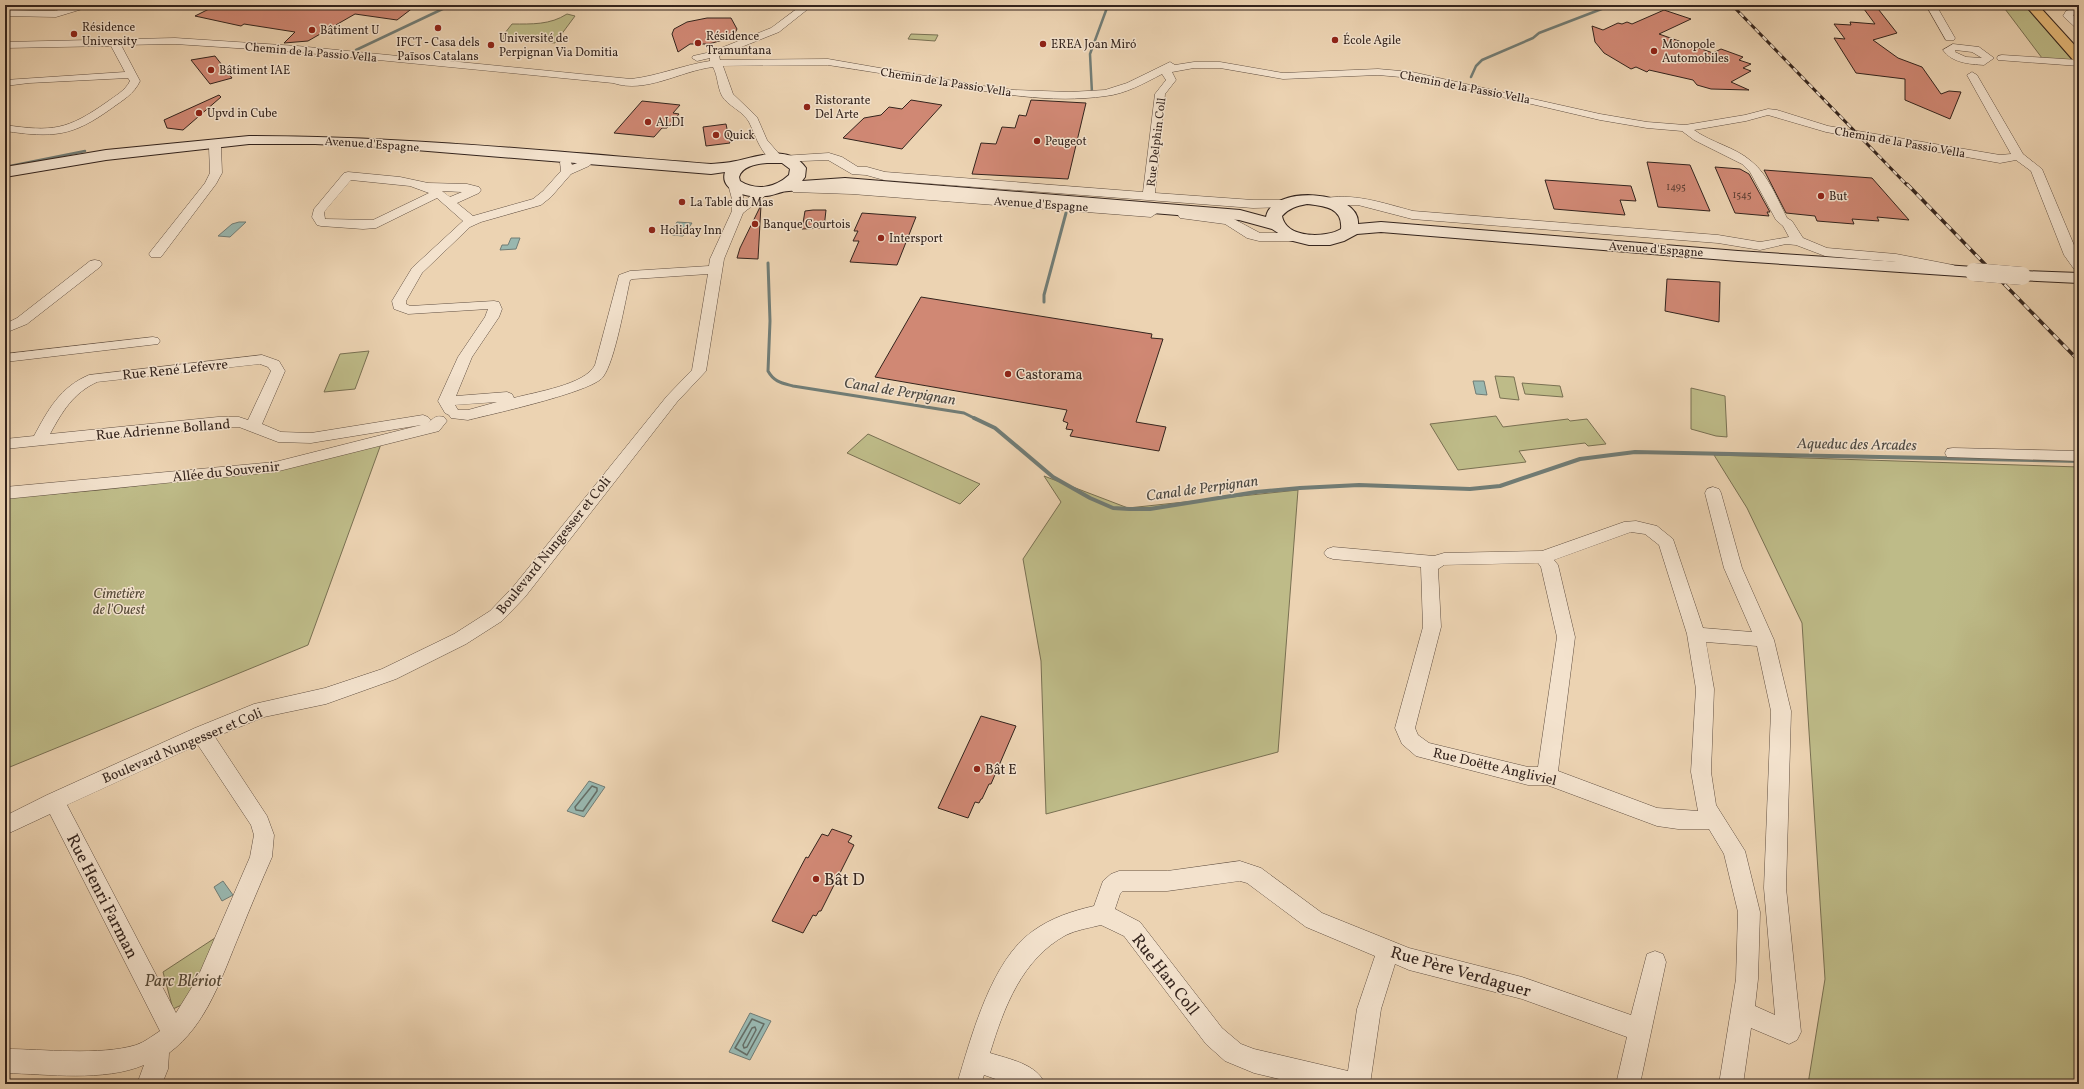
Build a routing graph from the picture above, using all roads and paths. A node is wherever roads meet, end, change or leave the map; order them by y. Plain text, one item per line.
1 (13, 5) edge
2 (86, 5) edge
3 (808, 5) edge
4 (1931, 5) edge
5 (2031, 5) edge
6 (2035, 5) edge
7 (5, 8) edge
8 (2079, 10) edge
9 (5, 13) edge
10 (2079, 26) edge
11 (752, 40) junction
12 (118, 41) junction
13 (1952, 42) junction
14 (5, 45) edge
15 (1987, 57) junction
16 (2079, 57) edge
17 (715, 58) junction
18 (1959, 59) junction
19 (1975, 62) junction
20 (760, 64) junction
21 (1163, 70) junction
22 (131, 75) junction
23 (1972, 75) junction
24 (5, 83) edge
25 (723, 86) junction
26 (5, 128) edge
27 (1685, 128) junction
28 (762, 141) junction
29 (215, 147) junction
30 (2018, 156) junction
31 (780, 158) junction
32 (745, 163) junction
33 (801, 164) junction
34 (566, 167) junction
35 (5, 172) edge
36 (5, 175) edge
37 (732, 182) junction
38 (785, 187) junction
39 (432, 191) junction
40 (764, 192) junction
41 (1149, 196) junction
42 (1325, 202) junction
43 (448, 203) junction
44 (1368, 203) junction
45 (1281, 206) junction
46 (1342, 209) junction
47 (738, 211) junction
48 (1488, 220) junction
49 (1782, 220) junction
50 (471, 221) junction
51 (1277, 226) junction
52 (1349, 231) junction
53 (1562, 236) junction
54 (1296, 237) junction
55 (1784, 240) junction
56 (1798, 240) junction
57 (156, 254) dead end
58 (2075, 258) edge
59 (95, 264) dead end
60 (2079, 266) edge
61 (716, 270) junction
62 (1964, 271) junction
63 (2028, 276) junction
64 (2079, 278) edge
65 (2079, 283) edge
66 (5, 328) edge
67 (152, 341) dead end
68 (5, 358) edge
69 (446, 413) junction
70 (253, 426) junction
71 (39, 441) junction
72 (5, 444) edge
73 (1953, 453) dead end
74 (2079, 456) edge
75 (5, 493) edge
76 (1713, 493) dead end
77 (1333, 554) dead end
78 (1543, 557) junction
79 (1434, 562) junction
80 (1696, 634) junction
81 (1765, 640) junction
82 (202, 734) junction
83 (1547, 776) junction
84 (54, 802) junction
85 (1714, 820) junction
86 (5, 826) edge
87 (1102, 914) junction
88 (1388, 951) junction
89 (1655, 962) dead end
90 (1741, 1012) junction
91 (1640, 1030) junction
92 (165, 1041) junction
93 (5, 1060) edge
94 (976, 1060) junction
95 (149, 1084) edge
96 (969, 1084) edge
97 (1033, 1084) edge
98 (1351, 1084) edge
99 (1358, 1084) edge
100 (1628, 1084) edge
101 (1731, 1084) edge

1 - 7 street
2 - 9 street
3 - 11 street, Chemin de la Passio Vella
4 - 13 street
5 - 16 main road
6 - 16 main road
8 - 10 street
11 - 17 street, Chemin de la Passio Vella
11 - 20 street
12 - 14 street, Chemin de la Passio Vella
12 - 17 street, Chemin de la Passio Vella
12 - 22 street
13 - 15 street
13 - 18 street
15 - 16 street
15 - 19 street
17 - 20 street, Chemin de la Passio Vella
17 - 25 street
18 - 19 street
18 - 23 street
19 - 23 street
20 - 21 street, Chemin de la Passio Vella
20 - 25 street
21 - 27 street, Chemin de la Passio Vella
21 - 41 street, Rue Delphin Coll
22 - 24 street
22 - 26 street
23 - 30 street
25 - 28 street
27 - 30 street, Chemin de la Passio Vella
27 - 49 street
28 - 31 street
28 - 32 street
29 - 34 main road, Avenue d'Espagne
29 - 36 main road, Avenue d'Espagne
29 - 57 street
30 - 58 street
31 - 32 main road, Avenue d'Espagne
31 - 33 main road
32 - 35 main road, Avenue d'Espagne
32 - 37 main road
33 - 38 main road
33 - 41 street, Avenue d'Espagne
33 - 45 main road, Avenue d'Espagne
34 - 37 main road, Avenue d'Espagne
34 - 50 street
37 - 40 main road, Avenue d'Espagne
37 - 47 street, Boulevard Nungesser et Coli
38 - 40 main road
38 - 51 main road, Avenue d'Espagne
38 - 54 street, Avenue d'Espagne
39 - 39 street
39 - 43 street
39 - 43 street
40 - 47 street
41 - 45 street, Avenue d'Espagne
42 - 44 street, Avenue d'Espagne
42 - 45 main road
42 - 46 main road
43 - 50 street
44 - 46 street, Avenue d'Espagne
44 - 48 street, Avenue d'Espagne
45 - 51 main road
46 - 52 main road
46 - 53 main road, Avenue d'Espagne
47 - 61 street, Boulevard Nungesser et Coli
48 - 53 street
48 - 55 street, Avenue d'Espagne
49 - 55 street
49 - 56 street
50 - 69 street
51 - 54 main road, Avenue d'Espagne
52 - 54 main road, Avenue d'Espagne
52 - 62 main road, Avenue d'Espagne
53 - 62 main road, Avenue d'Espagne
55 - 56 street, Avenue d'Espagne
56 - 62 street, Avenue d'Espagne
58 - 60 street
59 - 66 street
61 - 69 street, Rue Adrienne Bolland
61 - 82 street, Boulevard Nungesser et Coli
62 - 63 main road, Avenue d'Espagne, bridge
63 - 64 main road, Avenue d'Espagne
63 - 65 main road, Avenue d'Espagne
67 - 68 street
69 - 70 street, Rue Adrienne Bolland
69 - 75 street, Allée du Souvenir
70 - 71 street, Rue Adrienne Bolland
70 - 71 street, Rue René Lefevre
71 - 72 street, Rue Adrienne Bolland
73 - 74 street
76 - 81 street
77 - 79 street
78 - 79 street
78 - 80 street
78 - 83 street
79 - 83 street, Rue Doëtte Angliviel
80 - 81 street
80 - 85 street
81 - 90 street
82 - 84 street, Boulevard Nungesser et Coli
82 - 92 street
83 - 85 street, Rue Doëtte Angliviel
84 - 86 street, Boulevard Nungesser et Coli
84 - 92 street, Rue Henri Farman
85 - 90 street
87 - 88 street, Rue Père Verdaguer
87 - 94 street
87 - 98 street, Rue Han Coll
88 - 91 street, Rue Père Verdaguer
88 - 99 street
89 - 91 street
90 - 101 street
91 - 100 street
92 - 93 street
92 - 95 street
94 - 96 street
94 - 97 street

